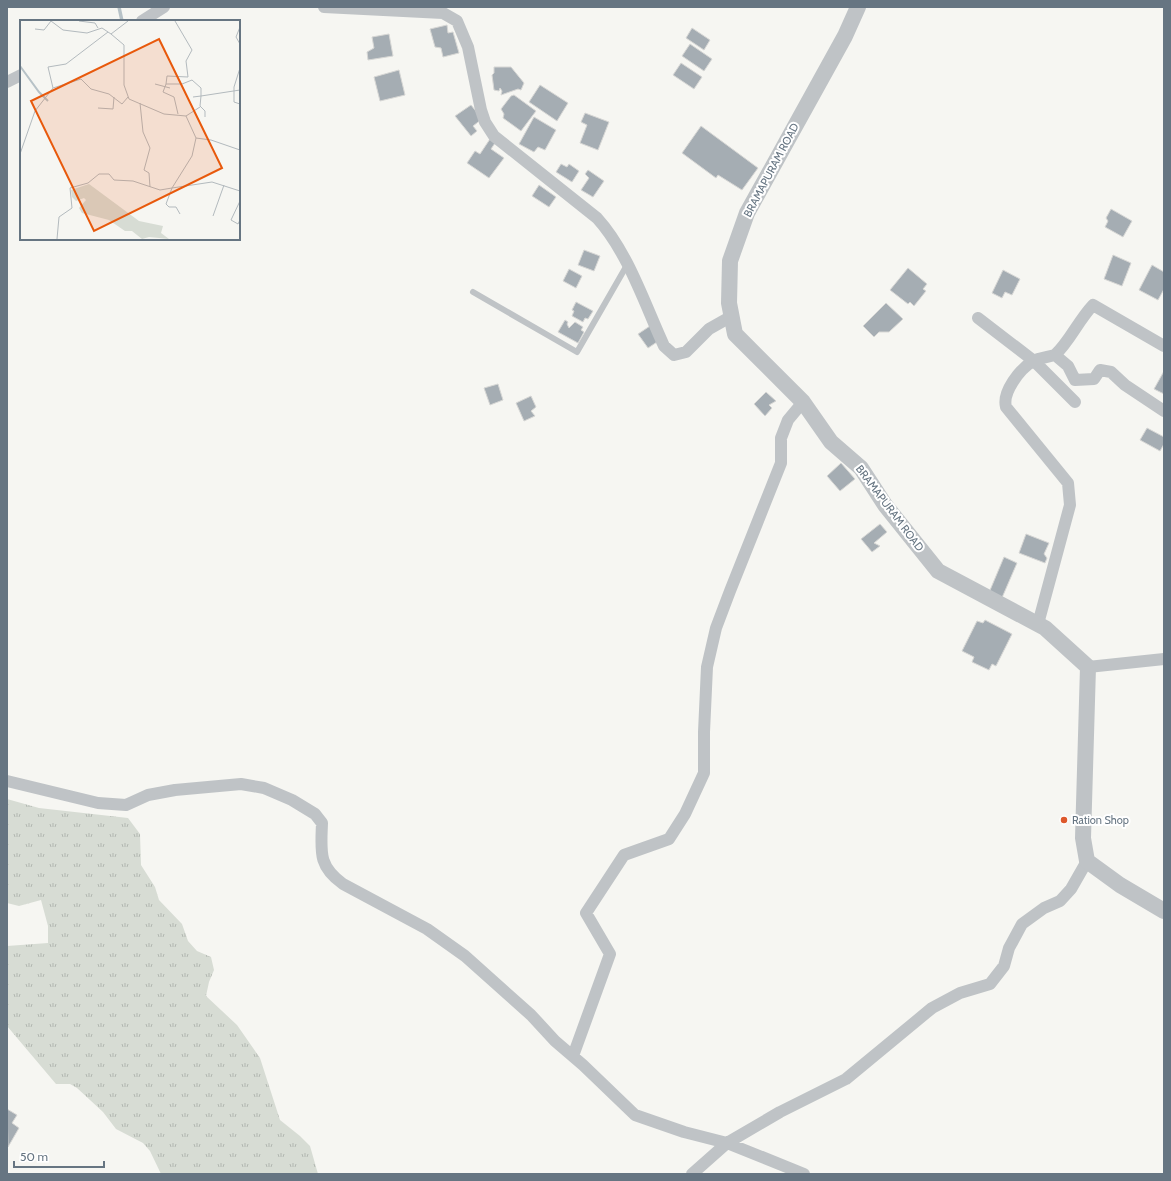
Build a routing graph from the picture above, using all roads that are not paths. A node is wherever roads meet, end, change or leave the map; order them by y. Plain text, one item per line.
1 (164, 7) edge
2 (324, 7) edge
3 (858, 7) edge
4 (144, 20) edge
5 (20, 76) edge
6 (7, 82) edge
7 (627, 265) junction
8 (472, 292) dead end
9 (732, 316) junction
10 (978, 318) dead end
11 (1164, 346) edge
12 (1055, 356) junction
13 (1034, 361) junction
14 (803, 402) junction
15 (1075, 402) dead end
16 (1164, 411) edge
17 (1038, 624) junction
18 (1164, 660) edge
19 (1088, 667) junction
20 (7, 782) edge
21 (1087, 861) junction
22 (1164, 911) edge
23 (574, 1056) junction
24 (727, 1143) junction
25 (692, 1174) edge
26 (804, 1174) edge

1 - 4 street
2 - 7 street
3 - 9 street, BRAMAPURAM ROAD
5 - 6 street
7 - 8 lane
7 - 9 street
9 - 14 street, BRAMAPURAM ROAD
10 - 13 street
11 - 12 street
12 - 13 street
12 - 16 street
13 - 15 street
13 - 17 street
14 - 17 street, BRAMAPURAM ROAD
14 - 23 street
17 - 19 street, BRAMAPURAM ROAD
18 - 19 street
19 - 21 street
20 - 23 street
21 - 22 street
21 - 24 street
23 - 24 street
24 - 25 street
24 - 26 street

